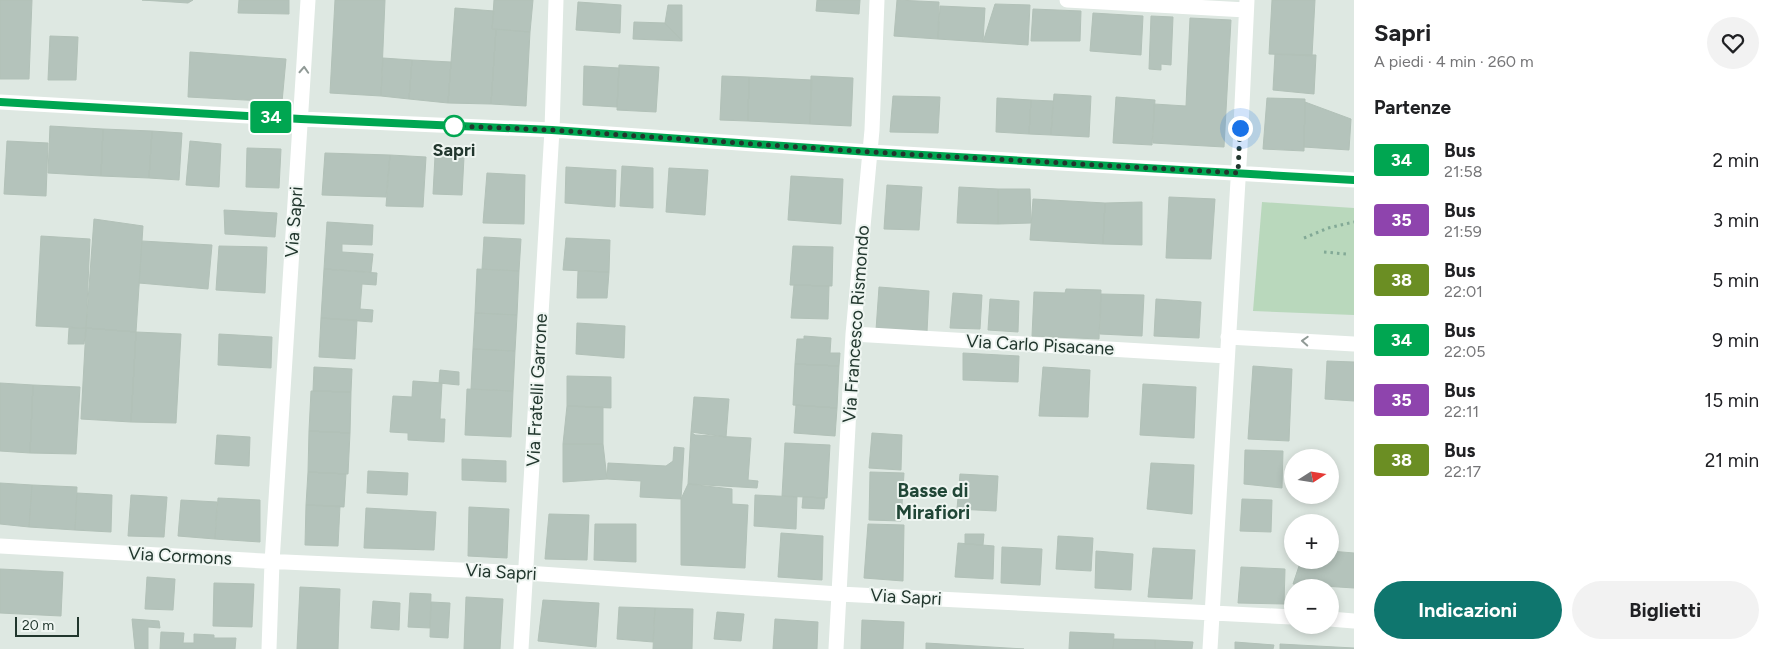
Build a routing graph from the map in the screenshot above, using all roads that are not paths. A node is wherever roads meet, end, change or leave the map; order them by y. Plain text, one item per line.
1 (308, 0) edge
2 (556, 0) edge
3 (877, 0) edge
4 (1067, 0) edge
5 (1246, 5) edge
6 (0, 102) edge
7 (301, 119) junction
8 (552, 130) junction
9 (870, 152) junction
10 (1238, 173) junction
11 (1354, 180) edge
12 (852, 334) junction
13 (1228, 337) junction
14 (1354, 344) edge
15 (1227, 356) junction
16 (0, 546) edge
17 (272, 562) junction
18 (526, 573) junction
19 (839, 594) junction
20 (1212, 612) junction
21 (1284, 616) edge
22 (1339, 620) edge
23 (1354, 621) edge
24 (269, 649) edge
25 (521, 649) edge
26 (836, 649) edge
27 (1210, 649) edge

7 -> 1 street, Via Sapri
2 - 8 street, Via Fratelli Garrone
3 - 9 street, Via Francesco Rismondo
4 - 5 street
5 - 10 street
6 - 7 street
7 - 8 street
7 - 17 street, Via Sapri
8 - 9 street
8 - 18 street, Via Fratelli Garrone
9 - 10 street
9 - 12 street, Via Francesco Rismondo
10 - 11 street
10 - 13 street
12 - 15 street, Via Carlo Pisacane
12 - 19 street, Via Francesco Rismondo
14 -> 13 street
13 - 15 street
15 - 20 street
16 - 17 street, Via Cormons
17 - 18 street, Via Sapri
17 - 24 street
18 - 19 street, Via Sapri
18 - 25 street, Via Fratelli Garrone
19 - 20 street, Via Sapri
19 - 26 street, Via Francesco Rismondo
20 - 21 street, Via Sapri
20 - 27 street
22 - 23 street

